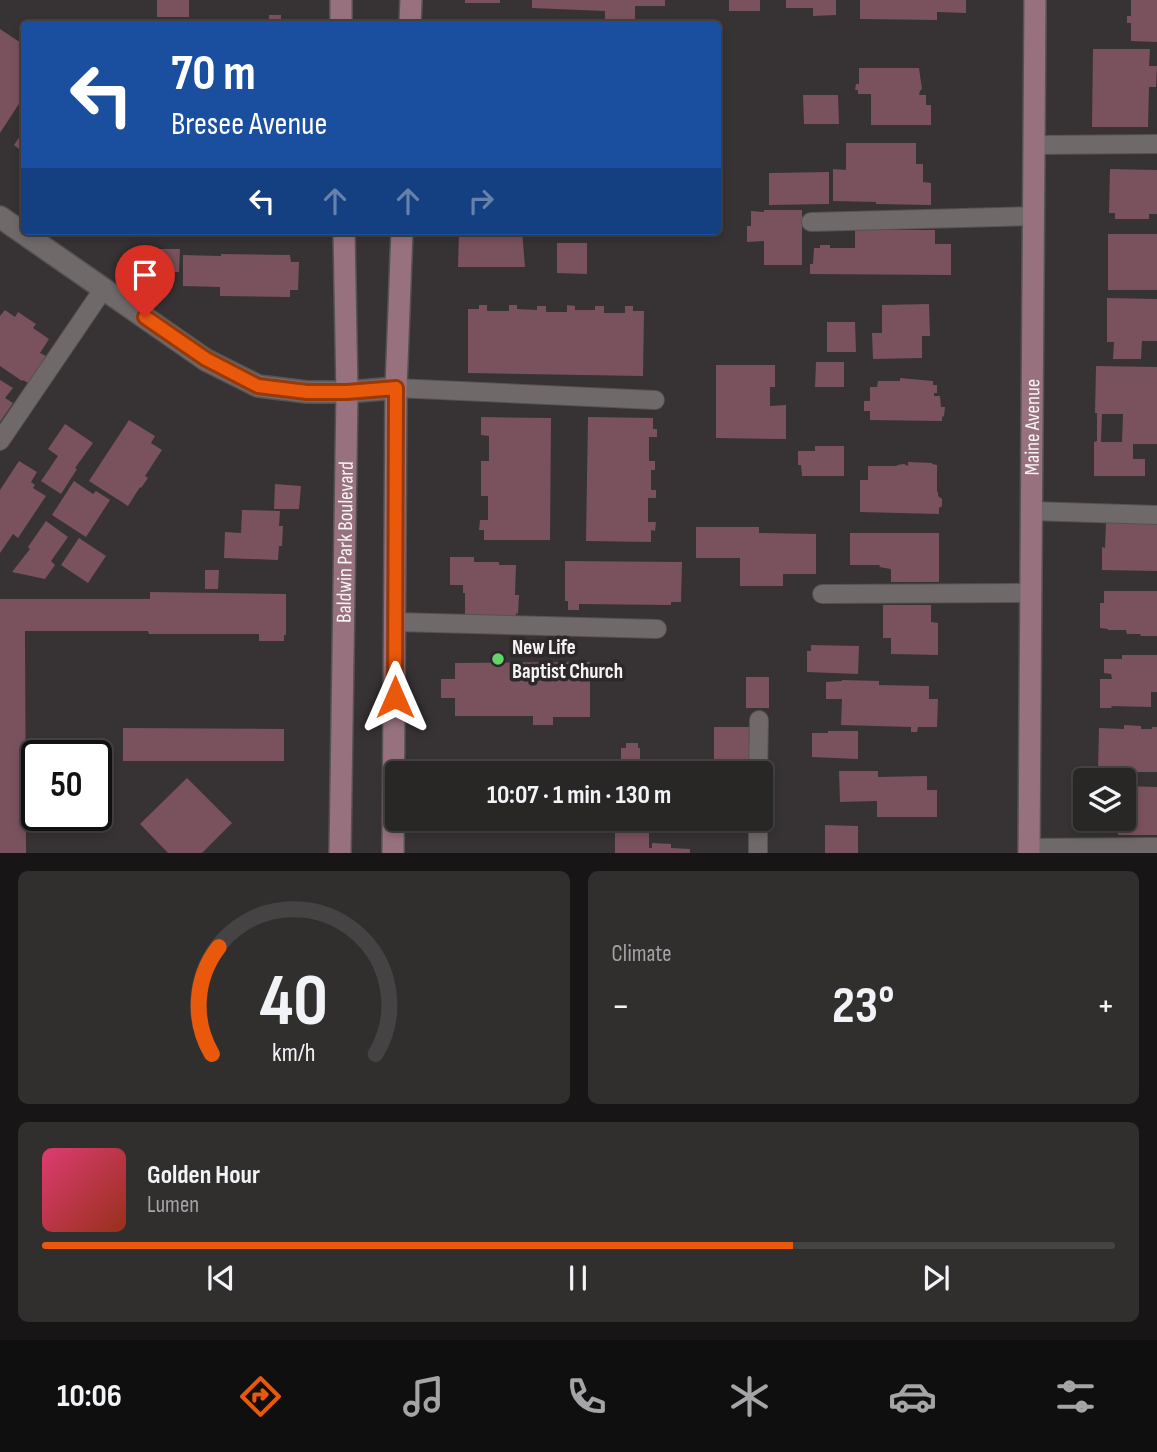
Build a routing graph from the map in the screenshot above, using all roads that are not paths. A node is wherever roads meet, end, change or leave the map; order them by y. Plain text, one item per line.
1 (341, 0) edge
2 (411, 0) edge
3 (1035, 0) edge
4 (341, 21) edge
5 (410, 21) edge
6 (1157, 144) edge
7 (1034, 145) junction
8 (1034, 216) junction
9 (0, 217) edge
10 (811, 222) dead end
11 (21, 231) edge
12 (26, 235) edge
13 (344, 235) edge
14 (402, 235) edge
15 (104, 288) junction
16 (396, 388) junction
17 (347, 392) junction
18 (655, 400) dead end
19 (0, 441) edge
20 (1031, 511) junction
21 (1157, 514) edge
22 (1031, 593) junction
23 (822, 594) dead end
24 (395, 622) junction
25 (657, 629) dead end
26 (759, 720) dead end
27 (758, 761) edge
28 (758, 831) edge
29 (1157, 847) edge
30 (1029, 851) edge
31 (340, 853) edge
32 (393, 853) edge
33 (758, 853) edge

1 - 4 main road
2 - 5 main road
3 - 7 main road, Maine Avenue
6 - 7 lane
7 - 8 main road, Maine Avenue
8 - 10 lane
8 - 20 main road, Maine Avenue
9 - 11 street
12 - 15 street
13 - 17 main road, Baldwin Park Boulevard
14 - 16 main road
15 - 17 street
15 - 19 lane
16 - 17 street
16 - 18 lane
16 - 24 main road
17 - 31 main road, Baldwin Park Boulevard
20 - 21 lane
20 - 22 main road, Maine Avenue
22 - 23 lane
22 - 30 main road, Maine Avenue
24 - 25 lane
24 - 32 main road
26 - 27 lane
28 - 33 lane
29 - 30 lane

